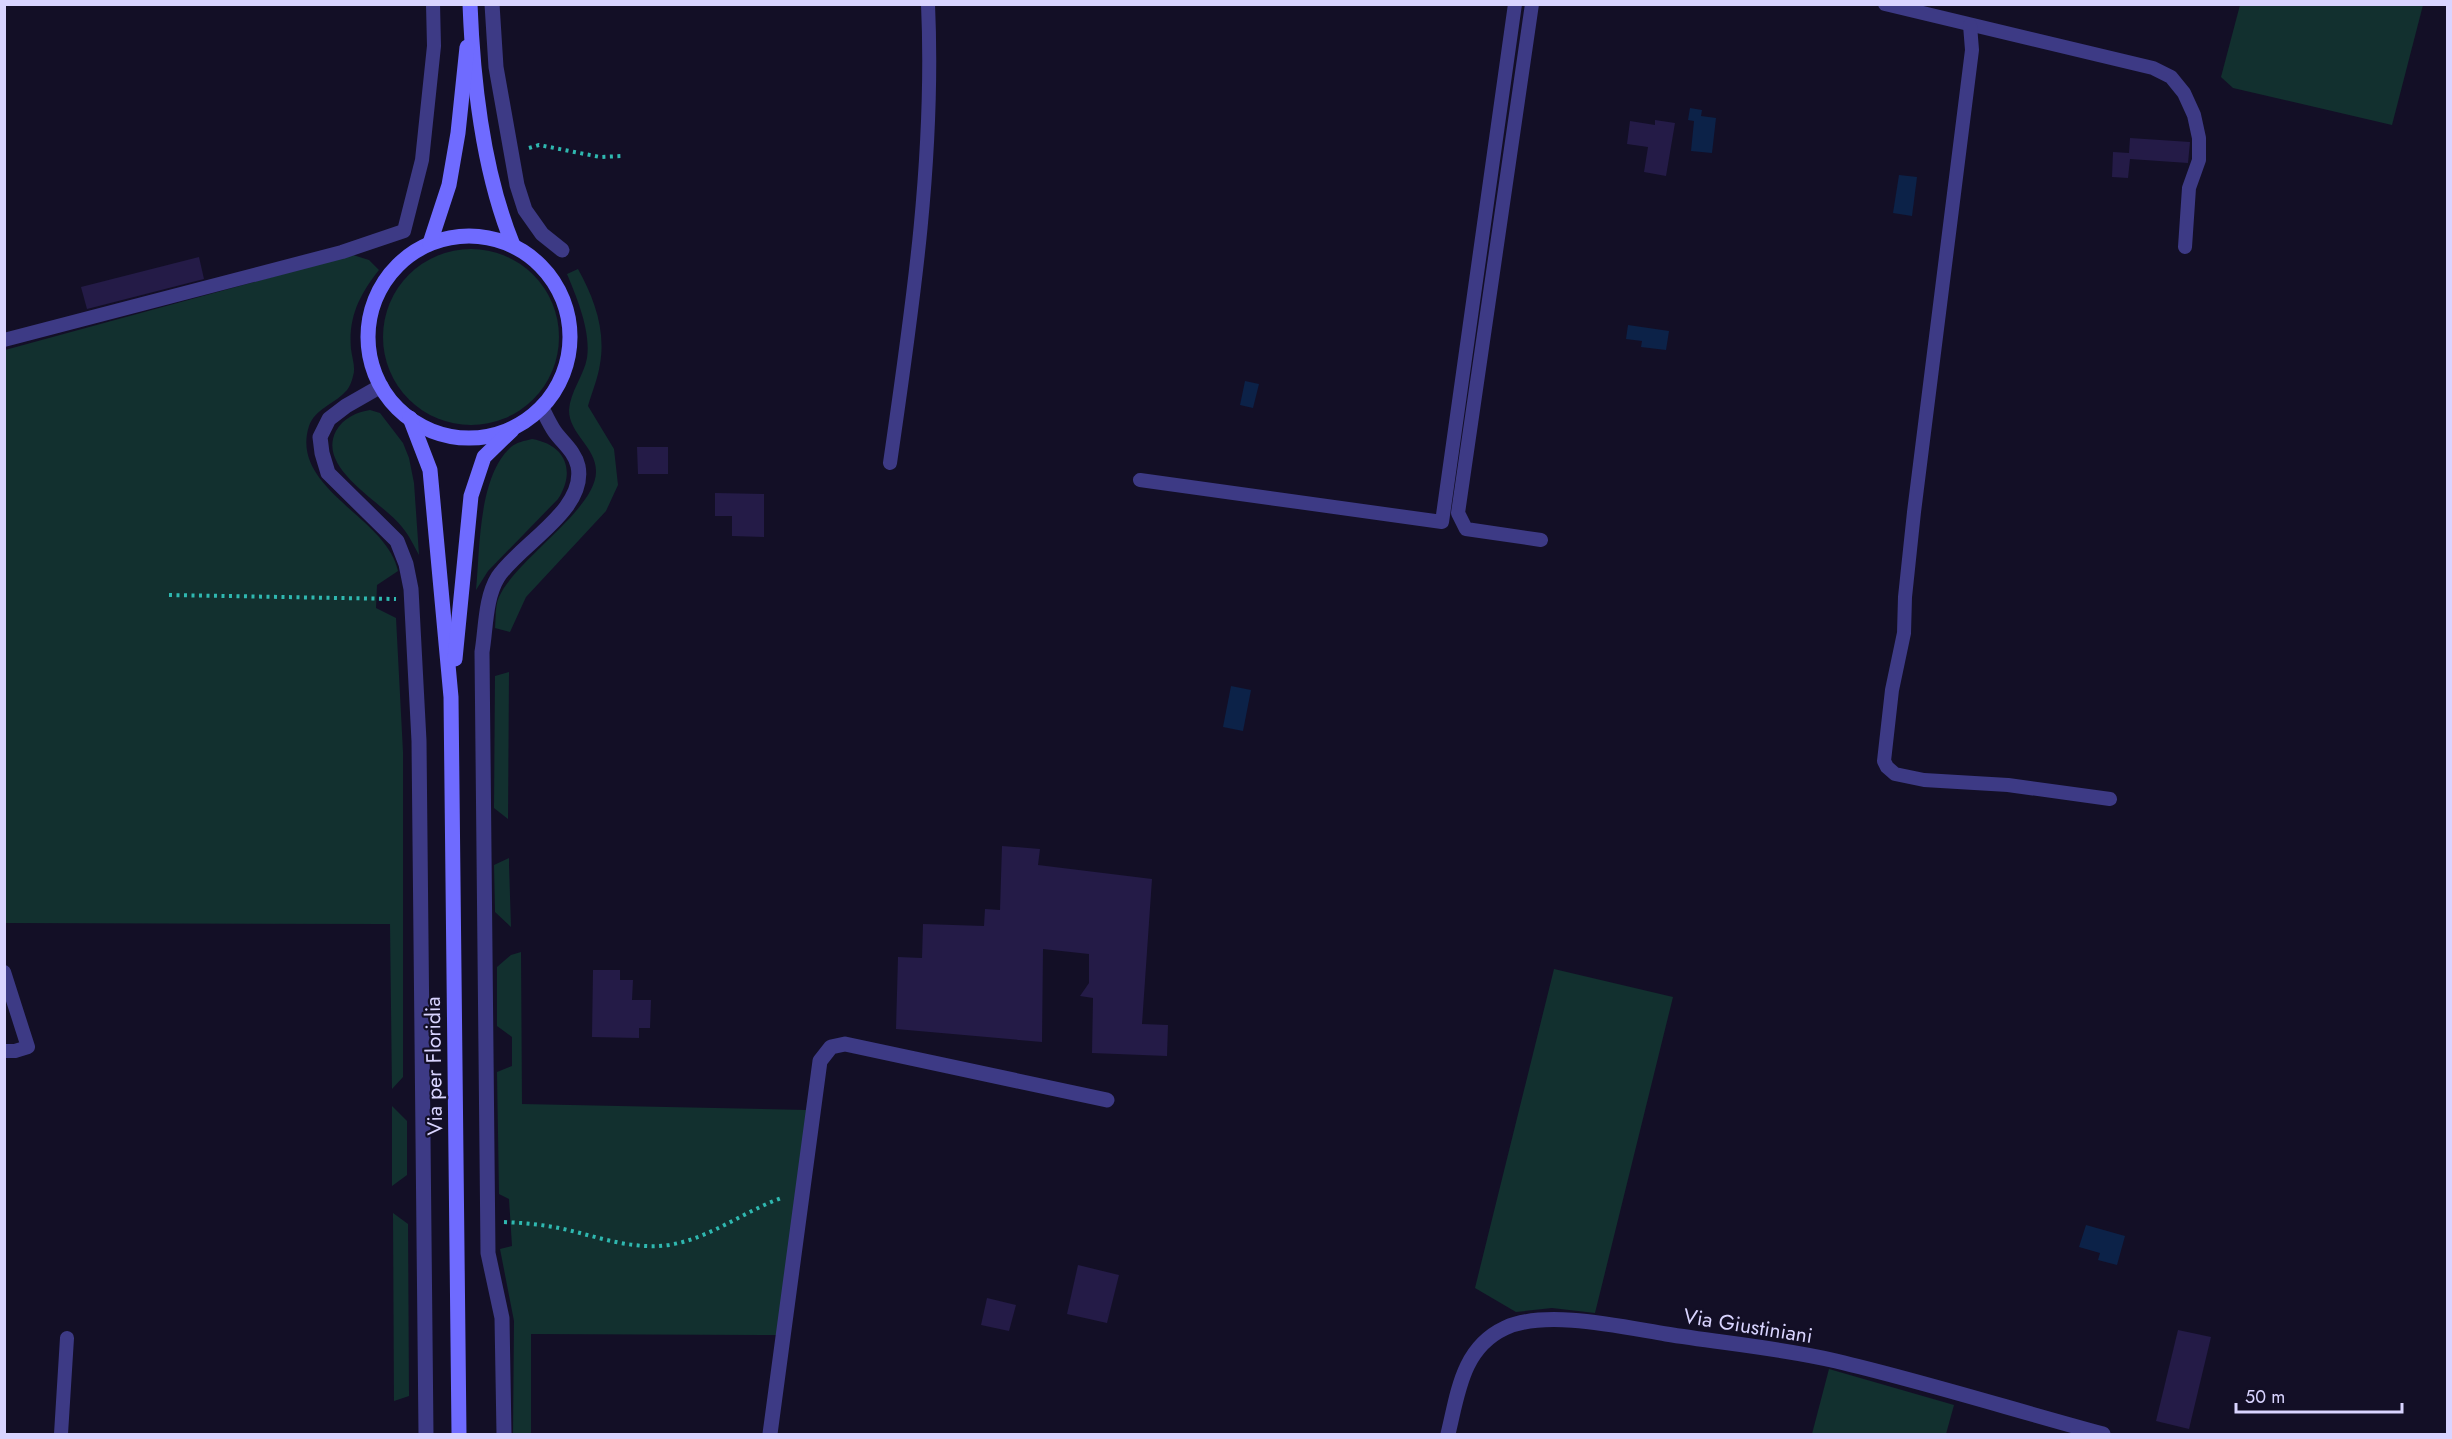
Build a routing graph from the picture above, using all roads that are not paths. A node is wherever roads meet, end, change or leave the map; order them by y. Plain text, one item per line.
1 (433, 4) edge
2 (492, 4) edge
3 (928, 4) edge
4 (1515, 4) edge
5 (1532, 4) edge
6 (1885, 4) edge
7 (470, 8) edge
8 (1970, 25) junction
9 (430, 243) junction
10 (513, 245) junction
11 (2185, 247) dead end
12 (562, 250) dead end
13 (4, 340) edge
14 (381, 386) junction
15 (542, 408) junction
16 (410, 418) junction
17 (514, 428) junction
18 (890, 463) dead end
19 (1140, 480) dead end
20 (1541, 540) dead end
21 (451, 697) junction
22 (2110, 799) dead end
23 (4, 972) edge
24 (4, 1051) edge
25 (1107, 1100) dead end
26 (67, 1338) dead end
27 (61, 1434) edge
28 (426, 1434) edge
29 (459, 1434) edge
30 (504, 1434) edge
31 (771, 1434) edge
32 (1448, 1434) edge
33 (2103, 1434) edge

1 - 13 lane
2 - 12 street
3 - 18 lane
4 - 19 lane
5 - 20 lane
6 - 8 lane
7 - 9 main road
7 - 10 main road
8 - 11 lane
8 - 22 lane
9 - 10 main road
9 - 14 main road
10 - 15 main road
14 - 16 main road
14 - 28 street
15 - 17 main road
15 - 30 street
16 - 17 main road
16 - 21 main road
17 - 21 main road
21 - 29 main road, Via per Floridia
23 - 24 lane
25 - 31 street
26 - 27 lane
32 - 33 street, Via Giustiniani

